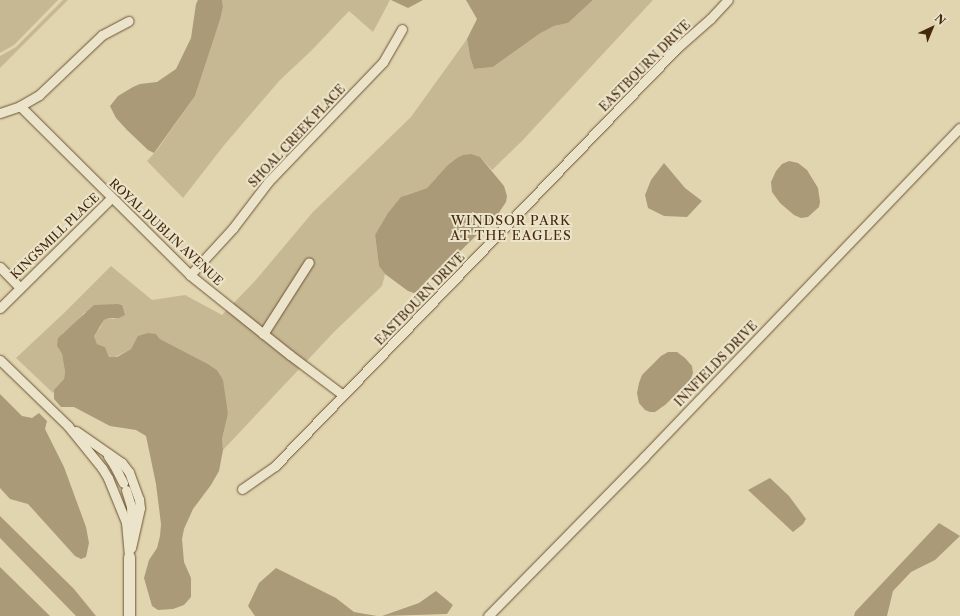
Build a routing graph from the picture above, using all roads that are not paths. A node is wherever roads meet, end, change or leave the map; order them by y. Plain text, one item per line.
1 (728, 0) edge
2 (128, 21) dead end
3 (402, 29) dead end
4 (20, 106) junction
5 (0, 113) edge
6 (960, 128) edge
7 (111, 198) junction
8 (309, 262) dead end
9 (0, 267) edge
10 (190, 275) junction
11 (19, 288) junction
12 (0, 308) edge
13 (263, 334) junction
14 (0, 360) edge
15 (343, 395) junction
16 (68, 426) junction
17 (102, 448) junction
18 (242, 489) dead end
19 (129, 557) junction
20 (129, 616) edge
21 (488, 616) edge

1 - 15 street, EASTBOURN DRIVE
2 - 4 street
3 - 10 street, SHOAL CREEK PLACE
4 - 5 street
4 - 7 street, ROYAL DUBLIN AVENUE
6 - 21 street, INNFIELDS DRIVE
7 - 10 street, ROYAL DUBLIN AVENUE
7 - 11 street, KINGSMILL PLACE
8 - 13 street
9 - 11 street
10 - 13 street, ROYAL DUBLIN AVENUE
11 - 12 street, KINGSMILL PLACE
13 - 15 street, ROYAL DUBLIN AVENUE
14 - 16 street
15 - 18 street, EASTBOURN DRIVE
16 - 17 street
16 - 19 street
17 - 19 street
17 - 19 street
19 - 20 street

